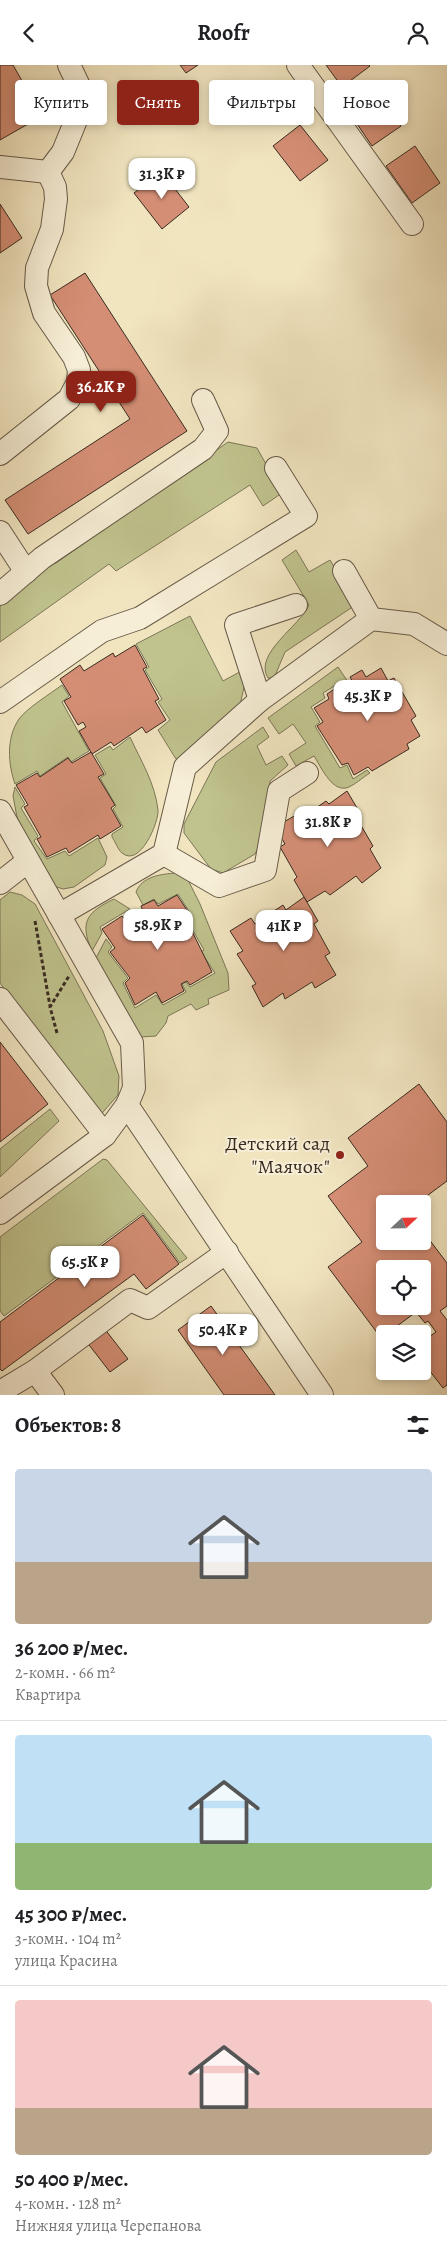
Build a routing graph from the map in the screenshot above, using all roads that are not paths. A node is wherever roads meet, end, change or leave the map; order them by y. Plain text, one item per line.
1 (70, 65) edge
2 (298, 65) edge
3 (0, 167) edge
4 (48, 172) junction
5 (412, 224) dead end
6 (202, 400) dead end
7 (0, 454) edge
8 (276, 468) dead end
9 (0, 532) edge
10 (344, 571) dead end
11 (26, 572) junction
12 (0, 594) edge
13 (296, 605) dead end
14 (371, 619) junction
15 (447, 644) edge
16 (260, 700) junction
17 (0, 702) edge
18 (307, 773) dead end
19 (1, 809) edge
20 (164, 854) junction
21 (28, 861) junction
22 (0, 883) edge
23 (59, 915) junction
24 (0, 999) edge
25 (126, 1105) junction
26 (105, 1135) junction
27 (0, 1213) edge
28 (226, 1252) junction
29 (35, 1371) junction
30 (0, 1392) edge
31 (53, 1395) edge
32 (322, 1395) edge

1 - 4 street
2 - 5 street
3 - 4 street
4 - 7 street
6 - 11 street
8 - 17 street
9 - 11 street
10 - 14 street
11 - 12 street
13 - 16 street
14 - 15 street
14 - 16 street
16 - 20 street
18 - 20 street
19 - 21 street
20 - 23 street
21 - 22 street
21 - 23 street
23 - 25 street
24 - 26 street
25 - 26 street
25 - 28 street
26 - 27 street
28 - 29 street
28 - 32 street
29 - 30 street
29 - 31 street

